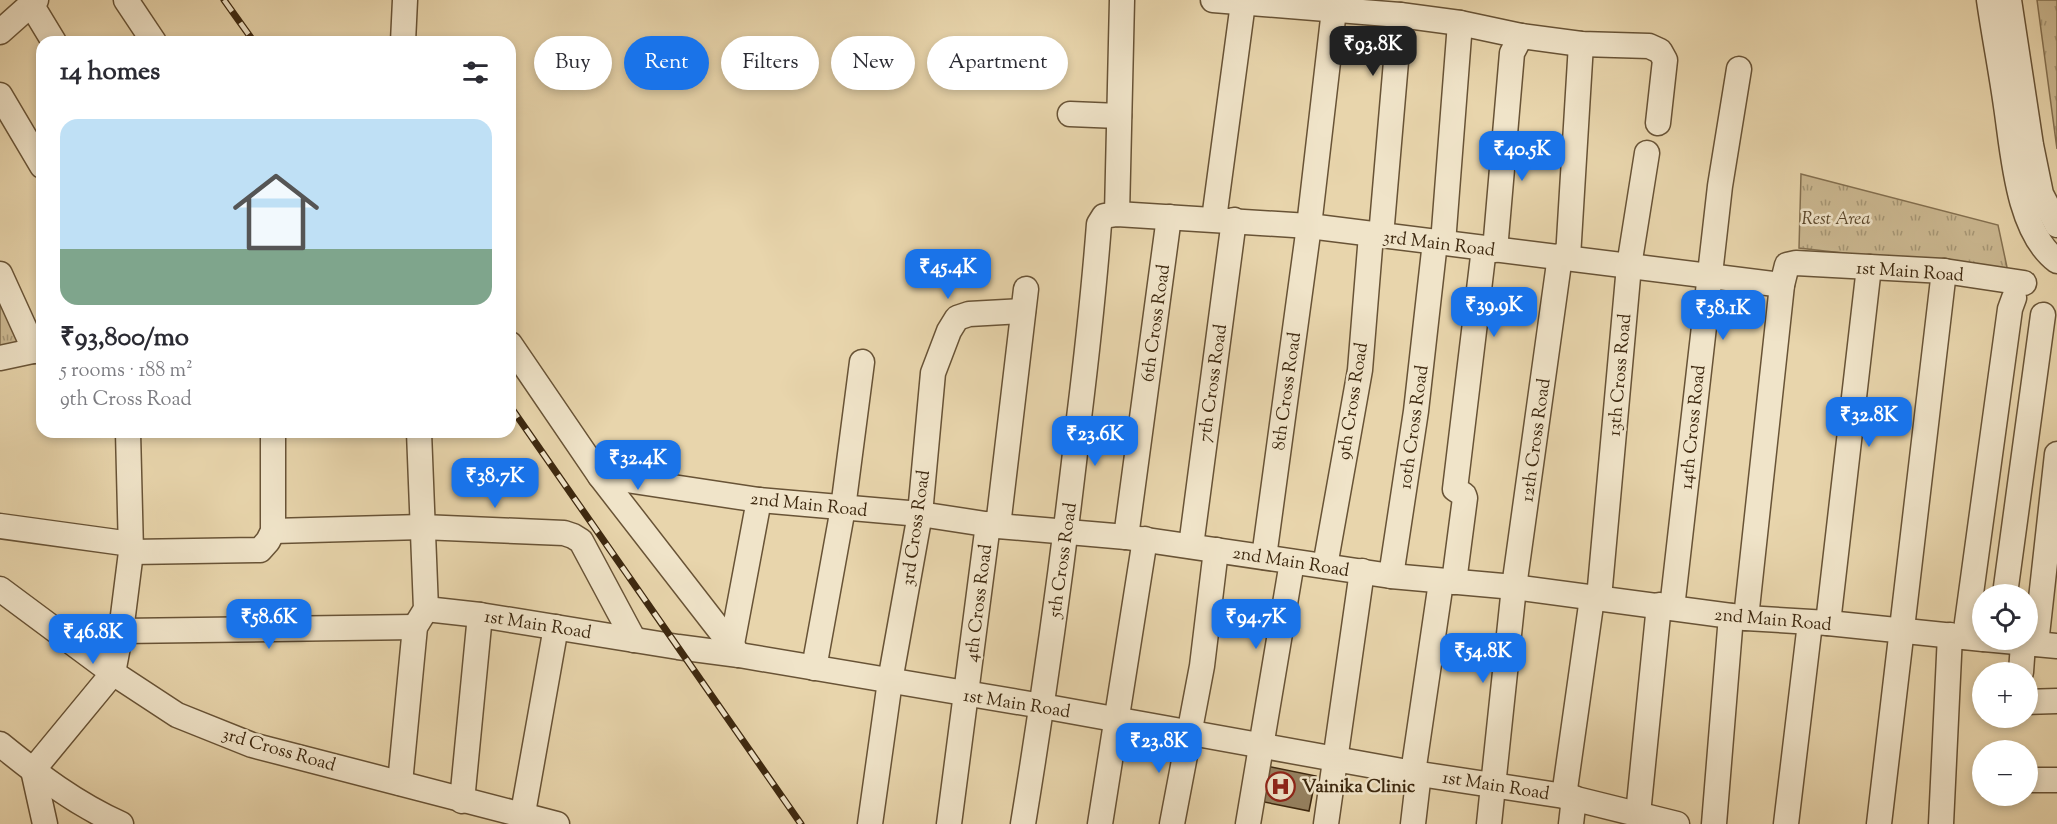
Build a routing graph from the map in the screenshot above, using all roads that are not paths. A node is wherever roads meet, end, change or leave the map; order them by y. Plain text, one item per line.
1 (126, 0) edge
2 (405, 0) edge
3 (1122, 0) edge
4 (1213, 0) edge
5 (1989, 0) edge
6 (2009, 0) edge
7 (34, 2) edge
8 (1243, 3) junction
9 (1334, 10) junction
10 (1400, 15) junction
11 (1460, 23) junction
12 (0, 32) edge
13 (51, 36) edge
14 (150, 36) edge
15 (403, 36) edge
16 (1521, 36) junction
17 (1581, 44) junction
18 (1739, 69) dead end
19 (0, 95) edge
20 (1070, 114) dead end
21 (1119, 116) junction
22 (1658, 123) dead end
23 (1647, 153) dead end
24 (36, 156) edge
25 (1169, 217) junction
26 (1108, 219) junction
27 (1224, 219) junction
28 (2057, 225) edge
29 (1309, 226) junction
30 (1376, 235) junction
31 (1439, 242) junction
32 (1490, 249) junction
33 (1564, 256) junction
34 (2054, 259) edge
35 (1629, 266) junction
36 (1869, 267) junction
37 (1944, 271) junction
38 (0, 274) edge
39 (1710, 275) junction
40 (1782, 285) junction
41 (2019, 291) junction
42 (1025, 300) joint
43 (2050, 318) edge
44 (36, 346) edge
45 (36, 350) edge
46 (516, 353) edge
47 (0, 358) edge
48 (862, 362) dead end
49 (128, 438) edge
50 (273, 438) edge
51 (419, 438) edge
52 (2057, 454) edge
53 (600, 476) junction
54 (759, 500) junction
55 (843, 508) junction
56 (920, 514) junction
57 (993, 525) junction
58 (0, 526) edge
59 (422, 527) junction
60 (273, 531) junction
61 (1066, 532) junction
62 (1136, 538) junction
63 (1191, 546) junction
64 (131, 548) junction
65 (1216, 550) junction
66 (1264, 557) junction
67 (1292, 562) junction
68 (1325, 566) junction
69 (1362, 571) junction
70 (1391, 576) junction
71 (1448, 582) junction
72 (1985, 584) edge
73 (2007, 584) edge
74 (1514, 587) junction
75 (0, 589) edge
76 (1596, 598) junction
77 (1666, 607) junction
78 (480, 615) junction
79 (1739, 617) junction
80 (421, 618) junction
81 (1819, 623) junction
82 (556, 627) junction
83 (121, 631) junction
84 (1902, 631) junction
85 (1972, 637) edge
86 (634, 640) junction
87 (2039, 645) edge
88 (736, 650) junction
89 (1977, 650) edge
90 (2028, 662) edge
91 (814, 668) junction
92 (113, 673) junction
93 (890, 681) junction
94 (966, 695) junction
95 (2057, 701) edge
96 (2038, 702) edge
97 (1042, 706) junction
98 (1117, 720) junction
99 (1188, 732) junction
100 (0, 744) edge
101 (1262, 745) junction
102 (1334, 758) junction
103 (33, 770) junction
104 (1416, 773) junction
105 (2038, 780) edge
106 (2057, 780) edge
107 (400, 783) junction
108 (1493, 786) junction
109 (1569, 797) junction
110 (462, 801) junction
111 (1644, 818) edge
112 (522, 820) edge
113 (45, 824) edge
114 (121, 824) edge
115 (557, 824) edge
116 (870, 824) edge
117 (949, 824) edge
118 (1023, 824) edge
119 (1100, 824) edge
120 (1172, 824) edge
121 (1248, 824) edge
122 (1326, 824) edge
123 (1413, 824) edge
124 (1489, 824) edge
125 (1571, 824) edge
126 (1677, 824) edge
127 (1714, 824) edge
128 (1786, 824) edge
129 (1879, 824) edge
130 (1941, 824) edge

1 - 14 street
2 - 15 street
3 - 21 street, 5th Cross Road
4 - 8 street
5 - 34 street
6 - 28 street
7 - 12 street
7 - 13 street
8 - 9 street
8 - 27 street, 7th Cross Road
9 - 10 street
9 - 29 street, 8th Cross Road
10 - 11 street
10 - 30 street, 9th Cross Road
11 - 16 street
11 - 31 street, 10th Cross Road
16 - 17 street
16 - 32 street
17 - 22 street
17 - 33 street, 12th Cross Road
18 - 39 street, 14th Cross Road
19 - 24 street
20 - 21 street
21 - 26 street, 5th Cross Road
23 - 35 street, 13th Cross Road
25 - 26 street, 3rd Main Road
25 - 27 street, 3rd Main Road
25 - 62 street, 6th Cross Road
26 - 61 street, 5th Cross Road
27 - 29 street, 3rd Main Road
27 - 63 street, 7th Cross Road
29 - 30 street, 3rd Main Road
29 - 66 street, 8th Cross Road
30 - 31 street, 3rd Main Road
30 - 68 street, 9th Cross Road
31 - 32 street, 3rd Main Road
31 - 70 street, 10th Cross Road
32 - 33 street, 3rd Main Road
32 - 71 street
33 - 35 street, 3rd Main Road
33 - 74 street, 12th Cross Road
34 - 41 street
35 - 39 street, 3rd Main Road
35 - 76 street, 13th Cross Road
36 - 37 street, 1st Main Road
36 - 40 street, 1st Main Road
36 - 81 street
37 - 41 street, 1st Main Road
37 - 84 street
38 - 44 street
39 - 40 street, 3rd Main Road
39 - 77 street, 14th Cross Road
40 - 79 street
41 - 43 street
41 - 72 street
42 - 56 street, 3rd Cross Road
42 - 57 street, 4th Cross Road
43 - 73 street
45 - 47 street
46 - 53 street
48 - 55 street
49 - 64 street
50 - 60 street
51 - 59 street
52 - 87 street
53 - 54 street, 2nd Main Road
53 - 88 street
54 - 55 street, 2nd Main Road
54 - 88 street
55 - 56 street, 2nd Main Road
55 - 91 street
56 - 57 street, 2nd Main Road
56 - 93 street, 3rd Cross Road
57 - 61 street, 2nd Main Road
57 - 94 street, 4th Cross Road
58 - 64 street
59 - 60 street
59 - 80 street
59 - 86 street
60 - 64 street
61 - 62 street, 2nd Main Road
61 - 97 street, 5th Cross Road
62 - 63 street, 2nd Main Road
62 - 98 street, 6th Cross Road
63 - 65 street, 2nd Main Road
64 - 83 street
65 - 66 street, 2nd Main Road
65 - 99 street
66 - 67 street, 2nd Main Road
67 - 68 street, 2nd Main Road
67 - 101 street
68 - 69 street, 2nd Main Road
69 - 70 street, 2nd Main Road
69 - 102 street
70 - 71 street, 2nd Main Road
71 - 74 street, 2nd Main Road
71 - 104 street
74 - 76 street, 2nd Main Road
74 - 108 street, 12th Cross Road
75 - 92 street, 3rd Cross Road
76 - 77 street, 2nd Main Road
76 - 109 street, 13th Cross Road
77 - 79 street, 2nd Main Road
77 - 111 street, 14th Cross Road
78 - 80 street, 1st Main Road
78 - 82 street, 1st Main Road
78 - 110 street
79 - 81 street, 2nd Main Road
79 - 127 street
80 - 83 street, 1st Main Road
80 - 107 street
81 - 84 street, 2nd Main Road
81 - 128 street
82 - 86 street, 1st Main Road
82 - 112 street
83 - 92 street
84 - 85 street, 2nd Main Road
84 - 129 street
86 - 88 street, 1st Main Road
87 - 90 street
88 - 91 street, 1st Main Road
89 - 130 street
91 - 93 street, 1st Main Road
92 - 103 street
92 - 107 street, 3rd Cross Road
93 - 94 street, 1st Main Road
93 - 116 street, 3rd Cross Road
94 - 97 street, 1st Main Road
94 - 117 street, 4th Cross Road
95 - 96 street
97 - 98 street, 1st Main Road
97 - 118 street, 5th Cross Road
98 - 99 street, 1st Main Road
98 - 119 street, 6th Cross Road
99 - 101 street, 1st Main Road
99 - 120 street
100 - 103 street
101 - 102 street, 1st Main Road
101 - 121 street
102 - 104 street, 1st Main Road
102 - 122 street
103 - 113 street
103 - 114 street
104 - 108 street, 1st Main Road
104 - 123 street
105 - 106 street
107 - 110 street, 3rd Cross Road
108 - 109 street, 1st Main Road
108 - 124 street, 12th Cross Road
109 - 111 street, 1st Main Road
109 - 125 street, 13th Cross Road
110 - 112 street, 3rd Cross Road
111 - 126 street, 1st Main Road
112 - 115 street, 3rd Cross Road

